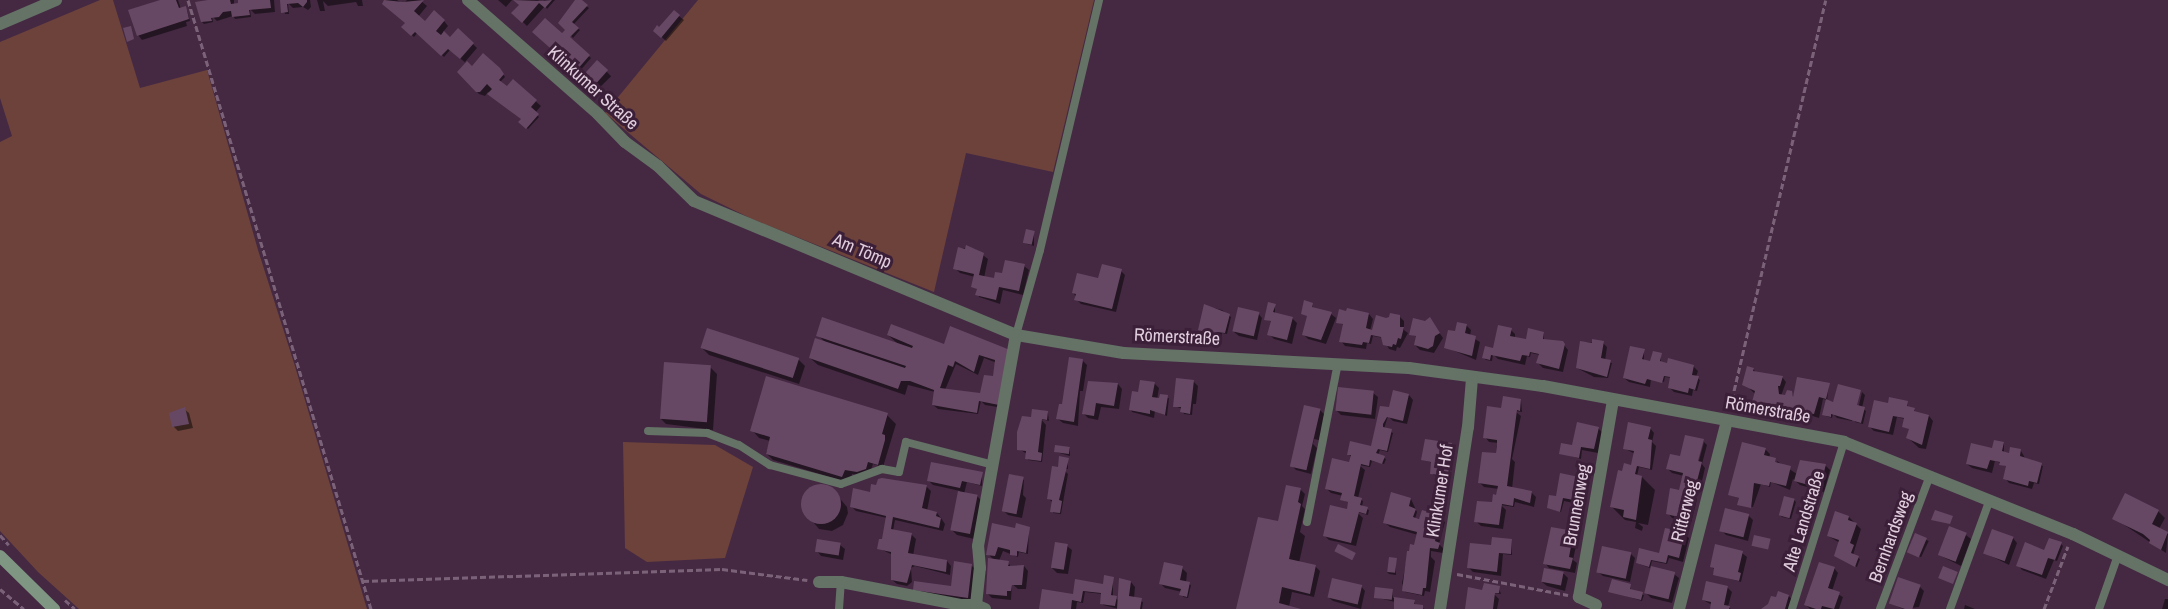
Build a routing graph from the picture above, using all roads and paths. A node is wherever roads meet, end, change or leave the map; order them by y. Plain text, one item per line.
1 (56, 0) edge
2 (188, 0) edge
3 (468, 0) edge
4 (1099, 0) edge
5 (1826, 0) edge
6 (0, 24) edge
7 (694, 201) joint
8 (1016, 335) junction
9 (1338, 363) junction
10 (1472, 378) junction
11 (1613, 400) junction
12 (1727, 421) junction
13 (648, 431) dead end
14 (1844, 442) junction
15 (993, 465) junction
16 (1929, 475) junction
17 (1990, 499) junction
18 (1306, 522) dead end
19 (2073, 534) junction
20 (2118, 555) junction
21 (0, 556) edge
22 (1446, 572) junction
23 (2168, 580) edge
24 (363, 581) junction
25 (819, 582) joint
26 (841, 582) junction
27 (0, 589) edge
28 (1579, 597) junction
29 (1596, 605) dead end
30 (980, 607) edge
31 (24, 609) edge
32 (54, 609) edge
33 (371, 609) edge
34 (839, 609) edge
35 (1440, 609) edge
36 (1679, 609) edge
37 (1792, 609) edge
38 (1881, 609) edge
39 (1950, 609) edge
40 (2044, 609) edge
41 (2099, 609) edge

1 - 6 street
2 - 24 path
3 - 7 street, Klinkumer Straße
4 - 8 lane
5 - 12 path
7 - 8 street, Am Tömp
8 - 9 street, Römerstraße
8 - 15 street
9 - 10 street, Römerstraße
9 - 18 lane
10 - 11 street, Römerstraße
10 - 22 street, Klinkumer Hof
11 - 12 street, Römerstraße
11 - 28 street, Brunnenweg
12 - 14 street, Römerstraße
12 - 36 street, Ritterweg
13 - 15 lane
14 - 16 street, Römerstraße
14 - 37 lane, Alte Landstraße
15 - 30 street
16 - 17 street, Römerstraße
16 - 38 lane, Bernhardsweg
17 - 19 street, Römerstraße
17 - 39 lane
19 - 20 street, Römerstraße
19 - 40 path
20 - 23 street, Römerstraße
20 - 41 lane
21 - 32 main road
22 - 28 path
22 - 35 street, Klinkumer Hof
24 - 25 path
24 - 33 path
25 - 26 street
26 - 30 street
26 - 34 lane
27 - 31 path
28 - 29 street

